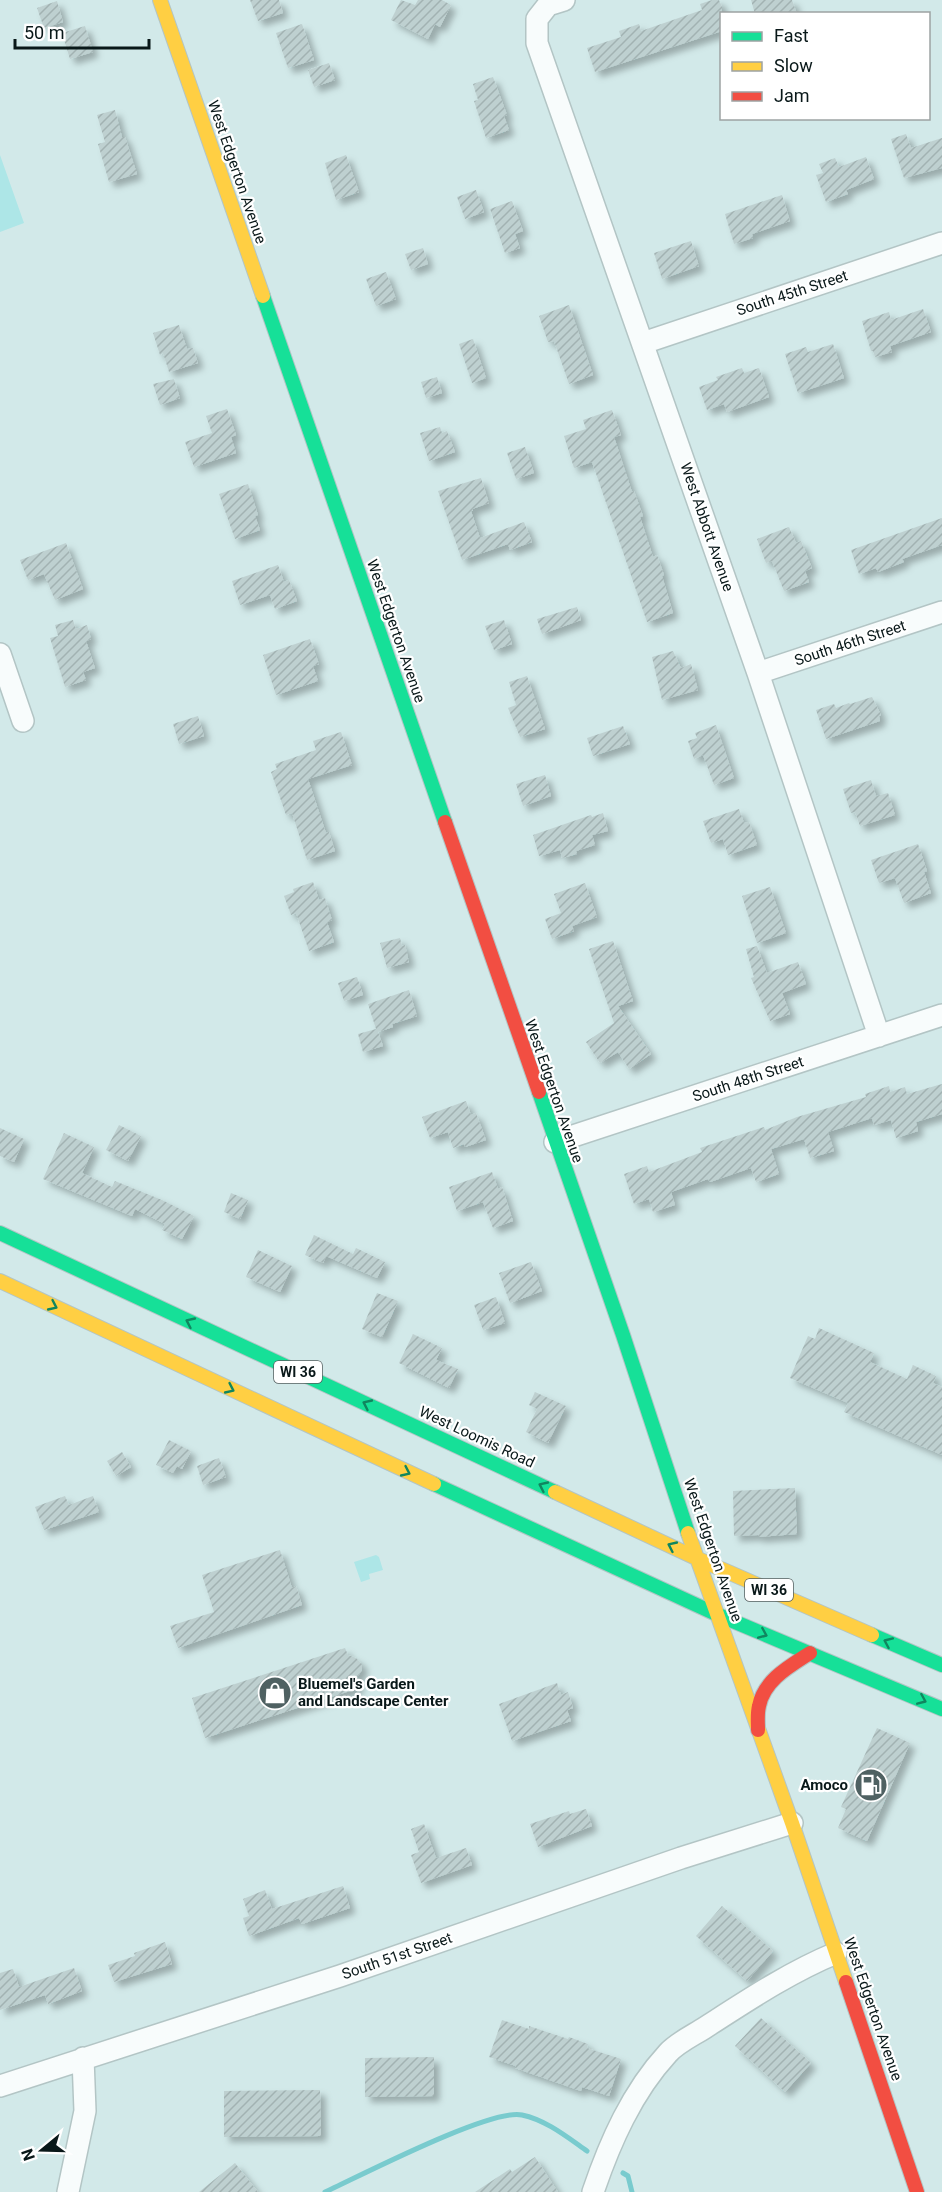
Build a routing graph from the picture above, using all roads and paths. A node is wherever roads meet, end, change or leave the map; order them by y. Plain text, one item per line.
1 (160, 0) edge
2 (564, 0) edge
3 (942, 243) edge
4 (643, 343) junction
5 (942, 612) edge
6 (0, 654) edge
7 (758, 673) junction
8 (23, 722) dead end
9 (942, 1015) edge
10 (879, 1036) junction
11 (555, 1142) junction
12 (0, 1233) edge
13 (0, 1281) edge
14 (696, 1558) junction
15 (717, 1614) junction
16 (810, 1653) junction
17 (942, 1665) edge
18 (942, 1709) edge
19 (758, 1730) junction
20 (792, 1823) junction
21 (836, 1953) junction
22 (83, 2058) junction
23 (0, 2086) edge
24 (68, 2192) edge
25 (593, 2192) edge
26 (917, 2192) edge

1 - 11 street, West Edgerton Avenue
2 - 4 street, West Abbott Avenue
3 - 4 street, South 45th Street
4 - 7 street, West Abbott Avenue
5 - 7 street, South 46th Street
6 - 8 street
7 - 10 street, West Abbott Avenue
9 - 10 street, South 48th Street
10 - 11 street, South 48th Street
11 - 14 street, West Edgerton Avenue
14 -> 12 street, West Loomis Road / WI 36
13 -> 15 street
14 - 15 street, West Edgerton Avenue
17 -> 14 street, West Loomis Road / WI 36
15 -> 16 street
15 - 19 street, West Edgerton Avenue
16 -> 18 street
16 - 19 street
19 - 20 street, West Edgerton Avenue
20 - 21 street, West Edgerton Avenue
20 - 22 street, South 51st Street
21 - 25 street
21 - 26 street, West Edgerton Avenue
22 - 23 street, South 51st Street
22 - 24 street

